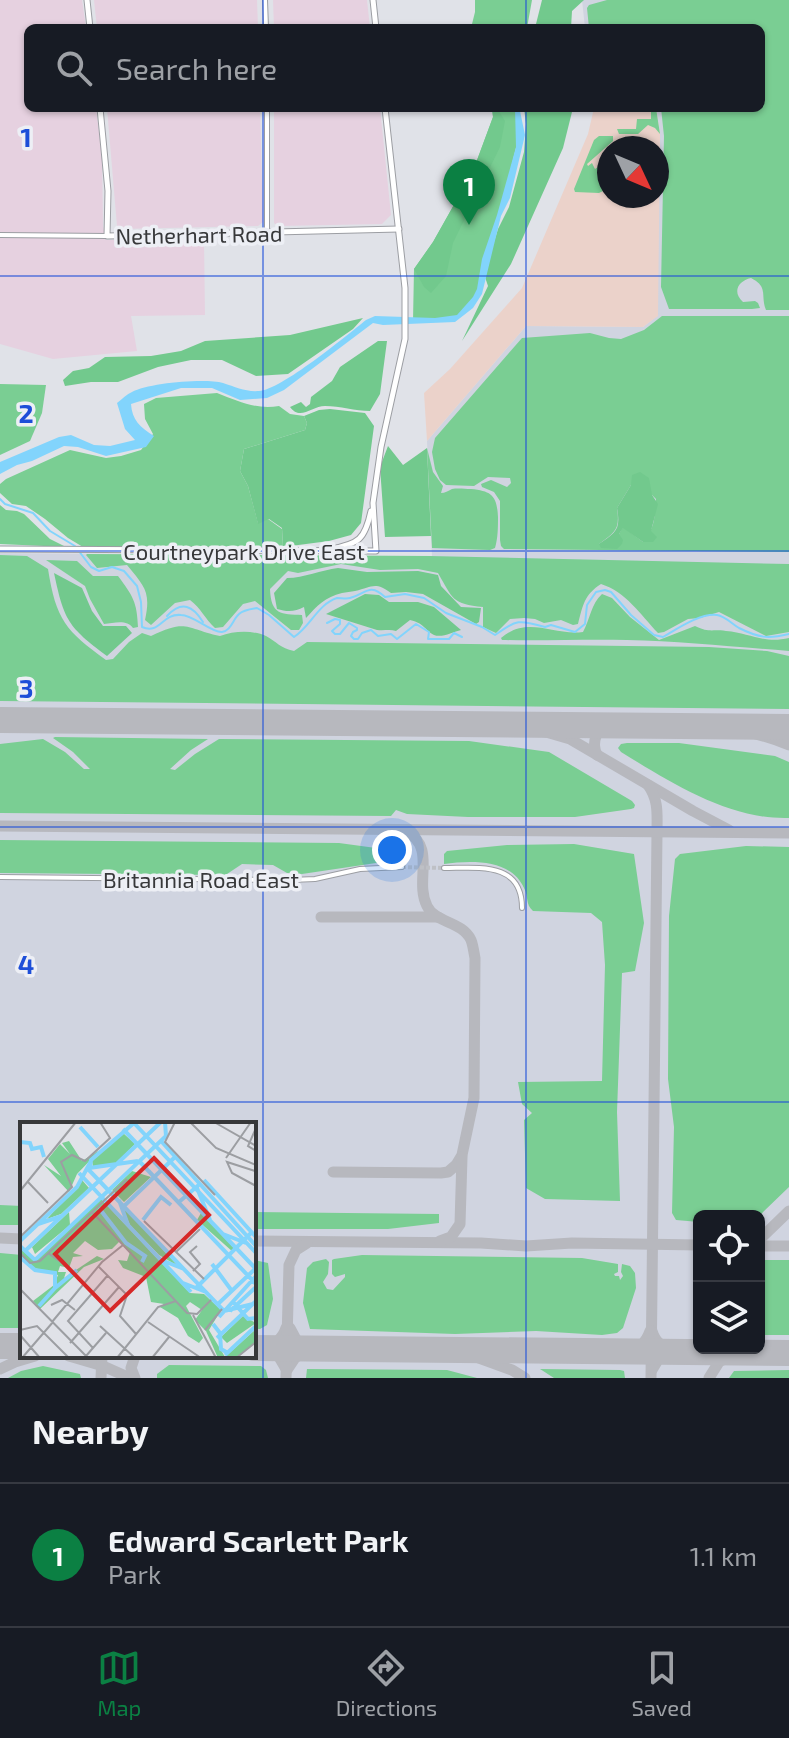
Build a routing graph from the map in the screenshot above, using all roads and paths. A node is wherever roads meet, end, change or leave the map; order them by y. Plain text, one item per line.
1 (87, 0) edge
2 (265, 0) edge
3 (373, 0) edge
4 (90, 24) edge
5 (266, 24) edge
6 (376, 24) edge
7 (100, 112) edge
8 (267, 112) edge
9 (385, 112) edge
10 (399, 229) junction
11 (267, 232) junction
12 (0, 235) edge
13 (107, 236) junction
14 (373, 503) junction
15 (0, 549) edge
16 (319, 551) junction
17 (402, 867) tunnel mouth
18 (444, 868) tunnel mouth
19 (0, 877) edge
20 (522, 908) dead end

1 - 4 street
2 - 5 street
3 - 6 street
7 - 13 street
8 - 11 street
9 - 10 street, Courtneypark Drive East
10 - 11 street, Netherhart Road
10 - 14 street, Courtneypark Drive East
11 - 13 street, Netherhart Road
12 - 13 street, Netherhart Road
14 - 16 street
14 - 16 street, Courtneypark Drive East
15 - 16 street, Courtneypark Drive East
17 - 19 street, Britannia Road East
18 - 20 street

